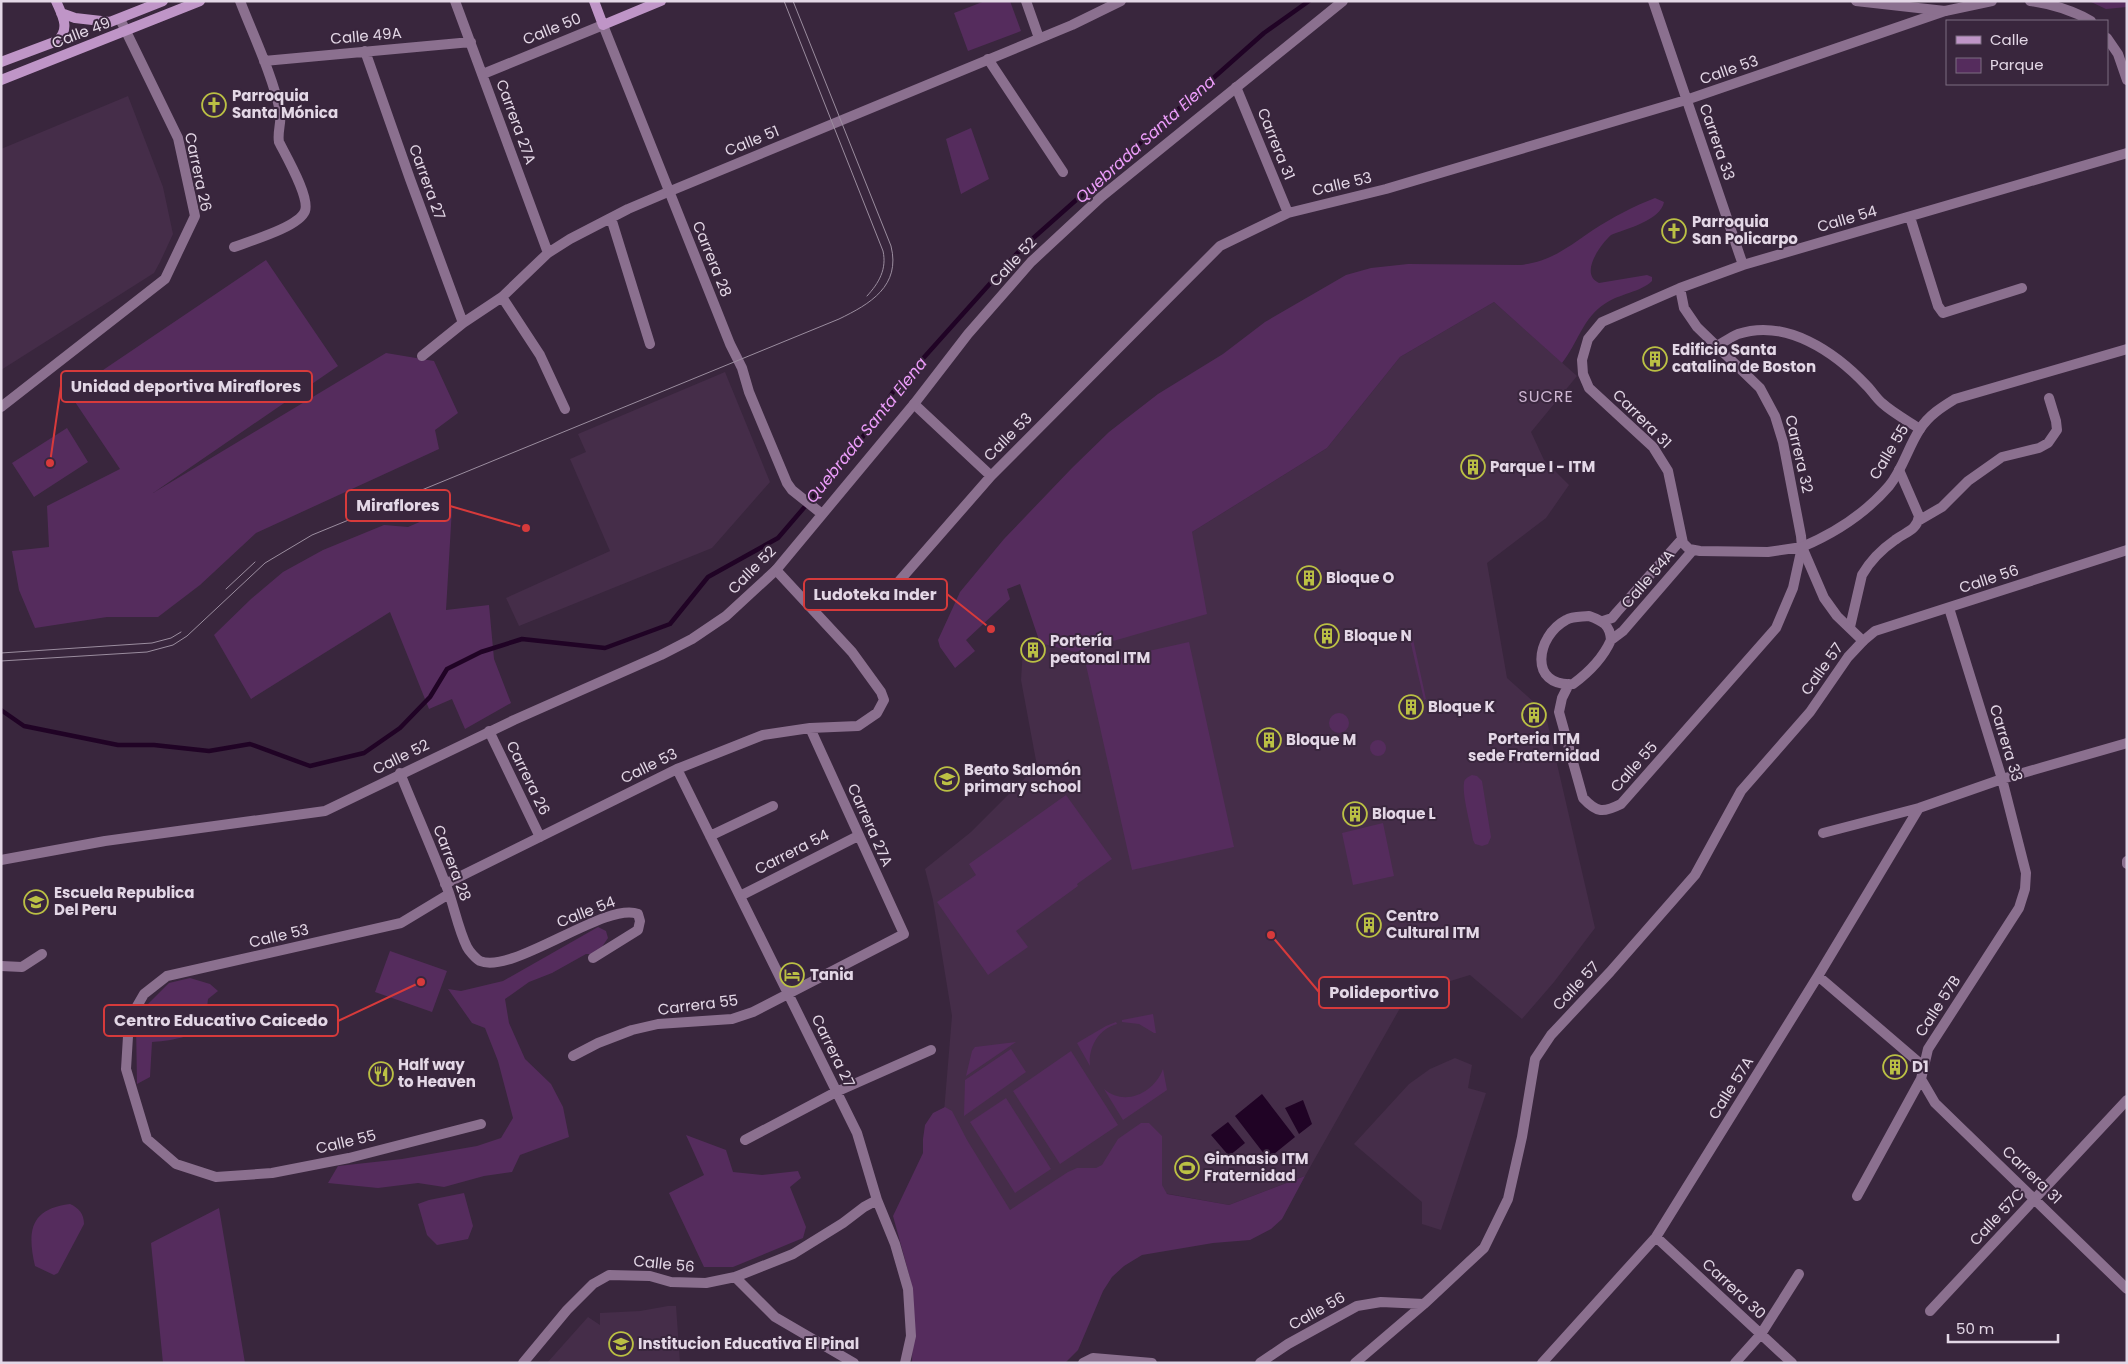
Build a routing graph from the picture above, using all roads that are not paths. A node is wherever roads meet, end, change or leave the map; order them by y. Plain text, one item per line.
1 (56, 1) edge
2 (163, 1) edge
3 (200, 1) edge
4 (240, 1) edge
5 (455, 1) edge
6 (594, 1) edge
7 (662, 1) edge
8 (1026, 1) edge
9 (1121, 1) edge
10 (1343, 1) edge
11 (1653, 1) edge
12 (1856, 1) edge
13 (1992, 1) edge
14 (2030, 1) edge
15 (1945, 11) junction
16 (61, 13) junction
17 (120, 19) junction
18 (2089, 20) edge
19 (603, 25) junction
20 (126, 32) junction
21 (1039, 38) junction
22 (2108, 39) edge
23 (470, 42) junction
24 (365, 51) junction
25 (988, 60) junction
26 (1, 62) edge
27 (264, 62) junction
28 (483, 74) junction
29 (1, 80) edge
30 (2127, 80) edge
31 (1236, 86) junction
32 (1686, 100) junction
33 (2127, 153) edge
34 (1063, 172) dead end
35 (668, 192) junction
36 (1288, 213) junction
37 (1910, 217) junction
38 (611, 218) junction
39 (234, 247) dead end
40 (548, 253) junction
41 (1743, 265) junction
42 (1680, 288) junction
43 (2022, 288) dead end
44 (502, 297) junction
45 (463, 323) junction
46 (1588, 339) joint
47 (650, 344) dead end
48 (1717, 346) junction
49 (2127, 349) edge
50 (422, 356) dead end
51 (2049, 398) dead end
52 (914, 404) junction
53 (1, 406) edge
54 (565, 409) dead end
55 (1920, 429) junction
56 (1898, 470) junction
57 (991, 476) junction
58 (819, 512) junction
59 (1918, 521) junction
60 (1682, 539) junction
61 (1802, 547) junction
62 (1693, 550) junction
63 (2127, 550) edge
64 (776, 570) junction
65 (880, 603) dead end
66 (1949, 608) junction
67 (1603, 621) junction
68 (1850, 627) junction
69 (1611, 640) junction
70 (1863, 641) junction
71 (1569, 684) junction
72 (810, 728) junction
73 (489, 732) junction
74 (2127, 743) edge
75 (677, 769) junction
76 (400, 773) junction
77 (2002, 779) junction
78 (774, 806) dead end
79 (1919, 808) junction
80 (1824, 832) dead end
81 (710, 836) junction
82 (858, 836) junction
83 (540, 837) junction
84 (1, 860) edge
85 (445, 884) junction
86 (2025, 889) joint
87 (449, 894) junction
88 (740, 896) junction
89 (904, 934) joint
90 (42, 954) dead end
91 (593, 958) dead end
92 (480, 960) joint
93 (1, 966) edge
94 (1818, 976) junction
95 (788, 994) junction
96 (931, 1050) dead end
97 (573, 1056) dead end
98 (1922, 1066) junction
99 (1921, 1079) junction
100 (836, 1092) junction
101 (2127, 1100) edge
102 (481, 1124) dead end
103 (745, 1140) dead end
104 (216, 1177) joint
105 (1857, 1196) dead end
106 (2034, 1199) junction
107 (877, 1200) junction
108 (1656, 1237) junction
109 (1799, 1274) dead end
110 (735, 1277) junction
111 (2127, 1289) edge
112 (1424, 1304) junction
113 (1930, 1311) dead end
114 (1761, 1334) junction
115 (524, 1363) edge
116 (854, 1363) edge
117 (905, 1363) edge
118 (1083, 1363) edge
119 (1152, 1363) edge
120 (1260, 1363) edge
121 (1355, 1363) edge
122 (1542, 1363) edge
123 (1735, 1363) edge
124 (1792, 1363) edge

1 - 16 main road
2 - 17 main road, Calle 49
3 - 20 main road, Calle 49
4 - 27 street
5 - 23 street, Carrera 27A
6 - 19 main road, Carrera 28
7 - 19 main road, Calle 50
8 - 21 street
9 - 21 street, Calle 51
10 - 31 street, Calle 52
11 - 32 street, Carrera 33
12 - 15 street
13 - 15 street
14 - 18 street
15 - 32 street, Calle 53
16 - 17 main road, Calle 49
16 - 26 main road, Calle 49
17 - 20 street, Carrera 26
19 - 28 street, Calle 50
19 - 35 street, Carrera 28
20 - 29 main road, Calle 49
20 - 53 street, Carrera 26
21 - 25 street, Calle 51
22 - 30 street
23 - 24 street, Calle 49A
23 - 28 street, Carrera 27A
24 - 27 street, Calle 49A
24 - 45 street, Carrera 27
25 - 34 street
25 - 35 street, Calle 51
27 - 39 street
28 - 40 street, Carrera 27A
31 - 36 street, Carrera 31
31 - 52 street, Calle 52
32 - 36 street, Calle 53
32 - 41 street, Carrera 33
33 - 37 street, Calle 54
35 - 38 street, Calle 51
35 - 58 street, Carrera 28
36 - 57 street, Calle 53
37 - 41 street, Calle 54
37 - 43 street
38 - 40 street, Calle 51
38 - 47 street
40 - 44 street, Calle 51
41 - 42 street, Calle 54
42 - 46 street, Calle 54
42 - 48 street, Carrera 32
44 - 45 street, Calle 51
44 - 54 street
45 - 50 street, Calle 51
46 - 60 street, Carrera 31
48 - 55 street
48 - 61 street, Carrera 32
49 - 55 street, Calle 55
51 - 59 street
52 - 57 street
52 - 58 street, Calle 52
55 - 56 street, Calle 55
56 - 59 street
56 - 61 street, Calle 55
57 - 65 street, Calle 53
58 - 64 street, Calle 52
59 - 68 street
60 - 62 street
60 - 67 street, Calle 54A
61 - 62 street, Calle 54A
61 - 68 street, Carrera 32
61 - 71 street, Calle 55
62 - 69 street, Calle 54A
63 - 66 street, Calle 56
64 - 72 street, Calle 53
64 - 73 street, Calle 52
66 - 70 street, Calle 56
66 - 77 street, Carrera 33
67 - 69 street
67 - 71 street
68 - 70 street, Carrera 32
69 - 71 street
70 - 112 street, Calle 57
72 - 75 street, Calle 53
72 - 82 street, Carrera 27A
73 - 76 street, Calle 52
73 - 83 street, Carrera 26
74 - 77 street
75 - 81 street, Carrera 27
75 - 83 street, Calle 53
76 - 84 street, Calle 52
76 - 85 street, Carrera 28
77 - 79 street
77 - 86 street, Carrera 33
78 - 81 street
79 - 80 street
79 - 94 street, Calle 57A
81 - 88 street, Carrera 27
82 - 88 street, Carrera 54
82 - 89 street, Carrera 27A
83 - 85 street, Calle 53
85 - 87 street, Carrera 28
86 - 98 street, Calle 57B
87 - 92 street, Carrera 28
87 - 104 street, Calle 53
88 - 95 street, Carrera 27
89 - 95 street, Carrera 55
90 - 93 street
91 - 92 street, Calle 54
94 - 98 street
94 - 108 street, Calle 57A
95 - 97 street, Carrera 55
95 - 100 street, Carrera 27
96 - 100 street
98 - 99 street, Calle 57B
99 - 105 street, Calle 57B
99 - 106 street, Carrera 31
100 - 103 street
100 - 107 street, Carrera 27
101 - 106 street, Calle 57C
102 - 104 street, Calle 55
106 - 111 street, Carrera 31
106 - 113 street, Calle 57C
107 - 110 street, Calle 56
107 - 117 street, Carrera 27
108 - 114 street, Carrera 30
108 - 122 street, Calle 57A
109 - 114 street
110 - 115 street, Calle 56
110 - 116 street
112 - 120 street, Calle 56
112 - 121 street, Calle 57
114 - 123 street
114 - 124 street, Carrera 30
118 - 119 street

